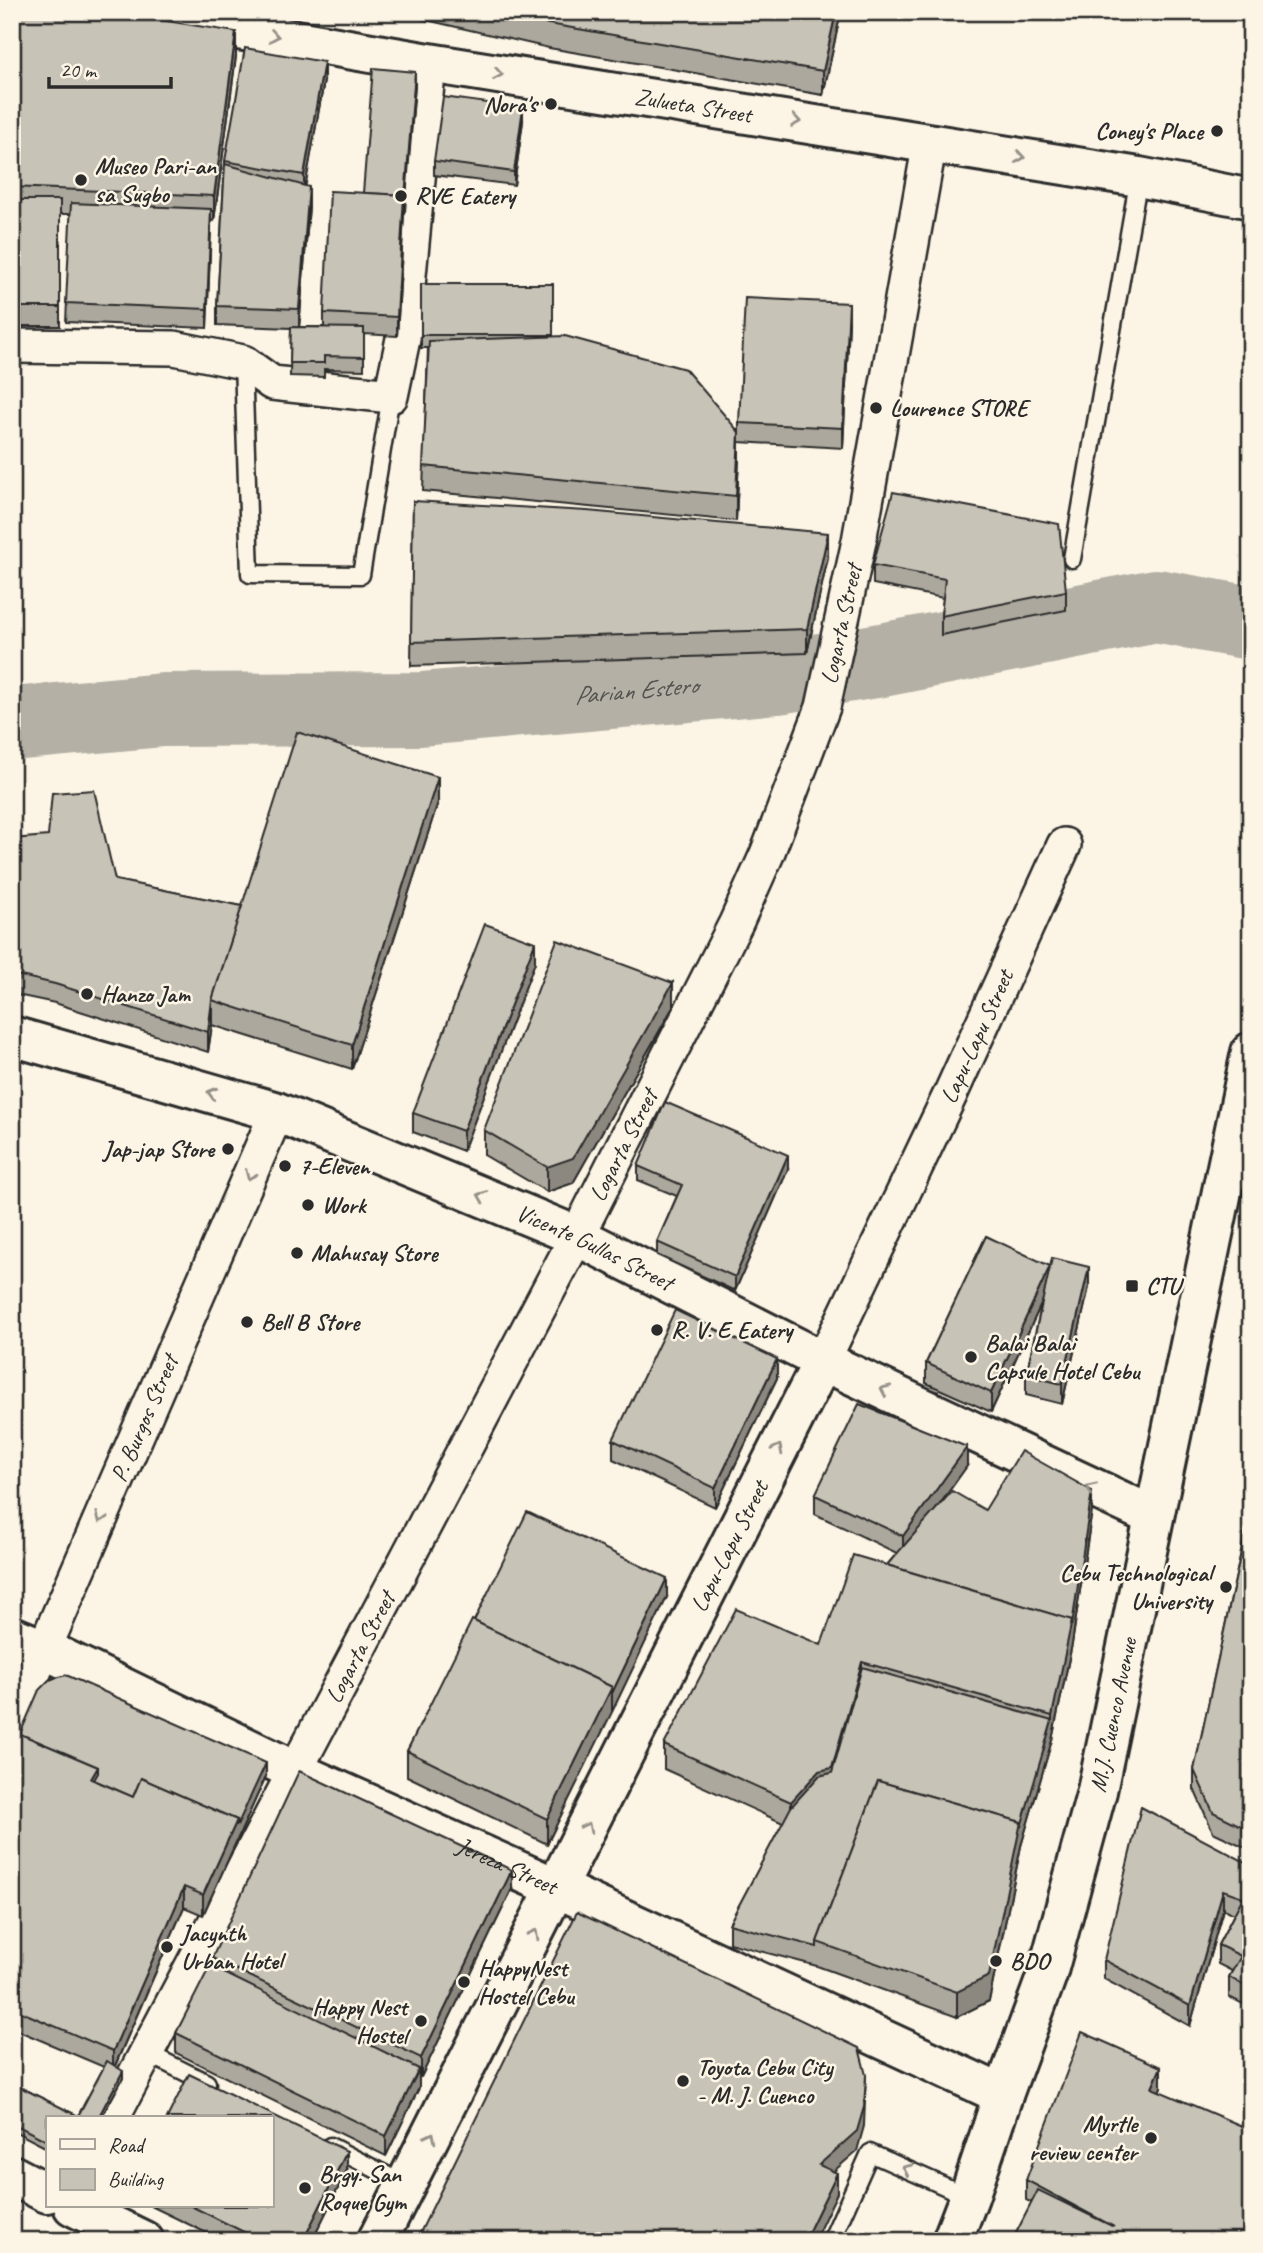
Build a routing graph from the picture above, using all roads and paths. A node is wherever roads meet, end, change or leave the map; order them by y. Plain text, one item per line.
1 (134, 12) edge
2 (429, 63) junction
3 (930, 142) junction
4 (1139, 177) junction
5 (1251, 199) edge
6 (12, 346) edge
7 (243, 362) junction
8 (391, 396) junction
9 (1072, 559) dead end
10 (1064, 845) dead end
11 (12, 1036) edge
12 (1251, 1052) edge
13 (277, 1112) junction
14 (1238, 1179) edge
15 (578, 1236) junction
16 (822, 1361) junction
17 (1153, 1516) junction
18 (28, 1643) edge
19 (12, 1723) edge
20 (295, 1771) junction
21 (557, 1888) junction
22 (147, 2053) junction
23 (221, 2091) edge
24 (1003, 2095) junction
25 (113, 2116) edge
26 (320, 2141) edge
27 (12, 2175) edge
28 (407, 2185) junction
29 (46, 2192) edge
30 (969, 2197) junction
31 (78, 2208) edge
32 (144, 2241) edge
33 (377, 2241) edge
34 (831, 2241) edge
35 (951, 2241) edge

1 -> 2 street, Zulueta Street
2 -> 3 street, Zulueta Street
2 - 8 street
3 -> 4 street, Zulueta Street
3 - 15 street, Logarta Street
4 - 5 street, Zulueta Street
4 - 9 lane
6 - 7 street
7 - 8 street
7 - 8 lane
10 - 16 street, Lapu-Lapu Street
13 -> 11 street, Vicente Gullas Street
12 - 14 street, M.J. Cuenco Avenue
15 -> 13 street, Vicente Gullas Street
13 -> 18 street, P. Burgos Street
14 - 17 street, M.J. Cuenco Avenue
15 - 16 street, Vicente Gullas Street
15 - 20 street, Logarta Street
17 -> 16 street, Vicente Gullas Street
21 -> 16 street, Lapu-Lapu Street
17 - 24 street, M.J. Cuenco Avenue
18 - 19 street, P. Burgos Street
18 - 20 street, Jereza Street
20 - 21 street, Jereza Street
20 - 22 street, Logarta Street
21 - 24 street, Jereza Street
28 -> 21 street, Lapu-Lapu Street
22 - 23 lane
22 - 25 street, Logarta Street
24 - 30 street, M.J. Cuenco Avenue
26 - 28 lane
27 - 29 street
28 - 33 street, Lapu-Lapu Street
30 -> 34 lane
30 - 35 street, M.J. Cuenco Avenue
31 - 32 street

